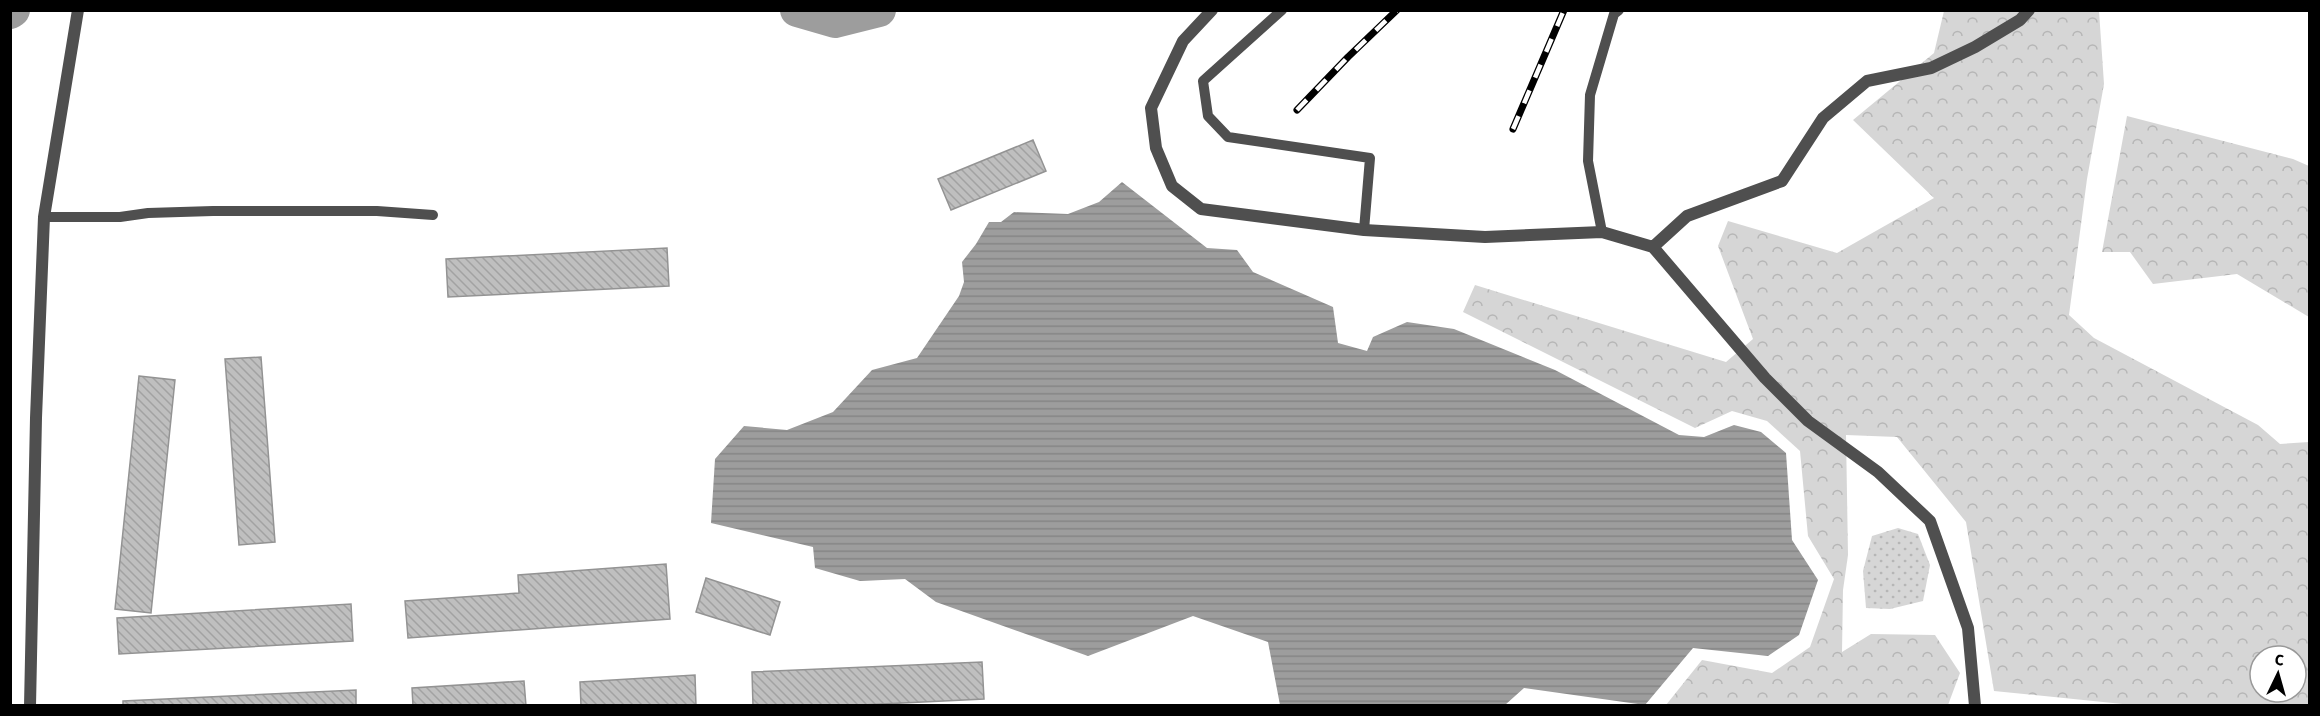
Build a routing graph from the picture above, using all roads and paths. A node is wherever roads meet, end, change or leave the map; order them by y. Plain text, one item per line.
1 (1212, 10) edge
2 (1282, 10) edge
3 (1619, 10) edge
4 (2029, 10) edge
5 (77, 13) edge
6 (433, 215) dead end
7 (44, 217) junction
8 (1364, 230) junction
9 (1602, 232) junction
10 (1653, 247) junction
11 (30, 705) edge
12 (1975, 705) edge

1 - 8 street
2 - 8 lane
3 - 9 lane
4 - 10 street
5 - 7 street
6 - 7 lane
7 - 11 street
8 - 9 street
9 - 10 street
10 - 12 street

